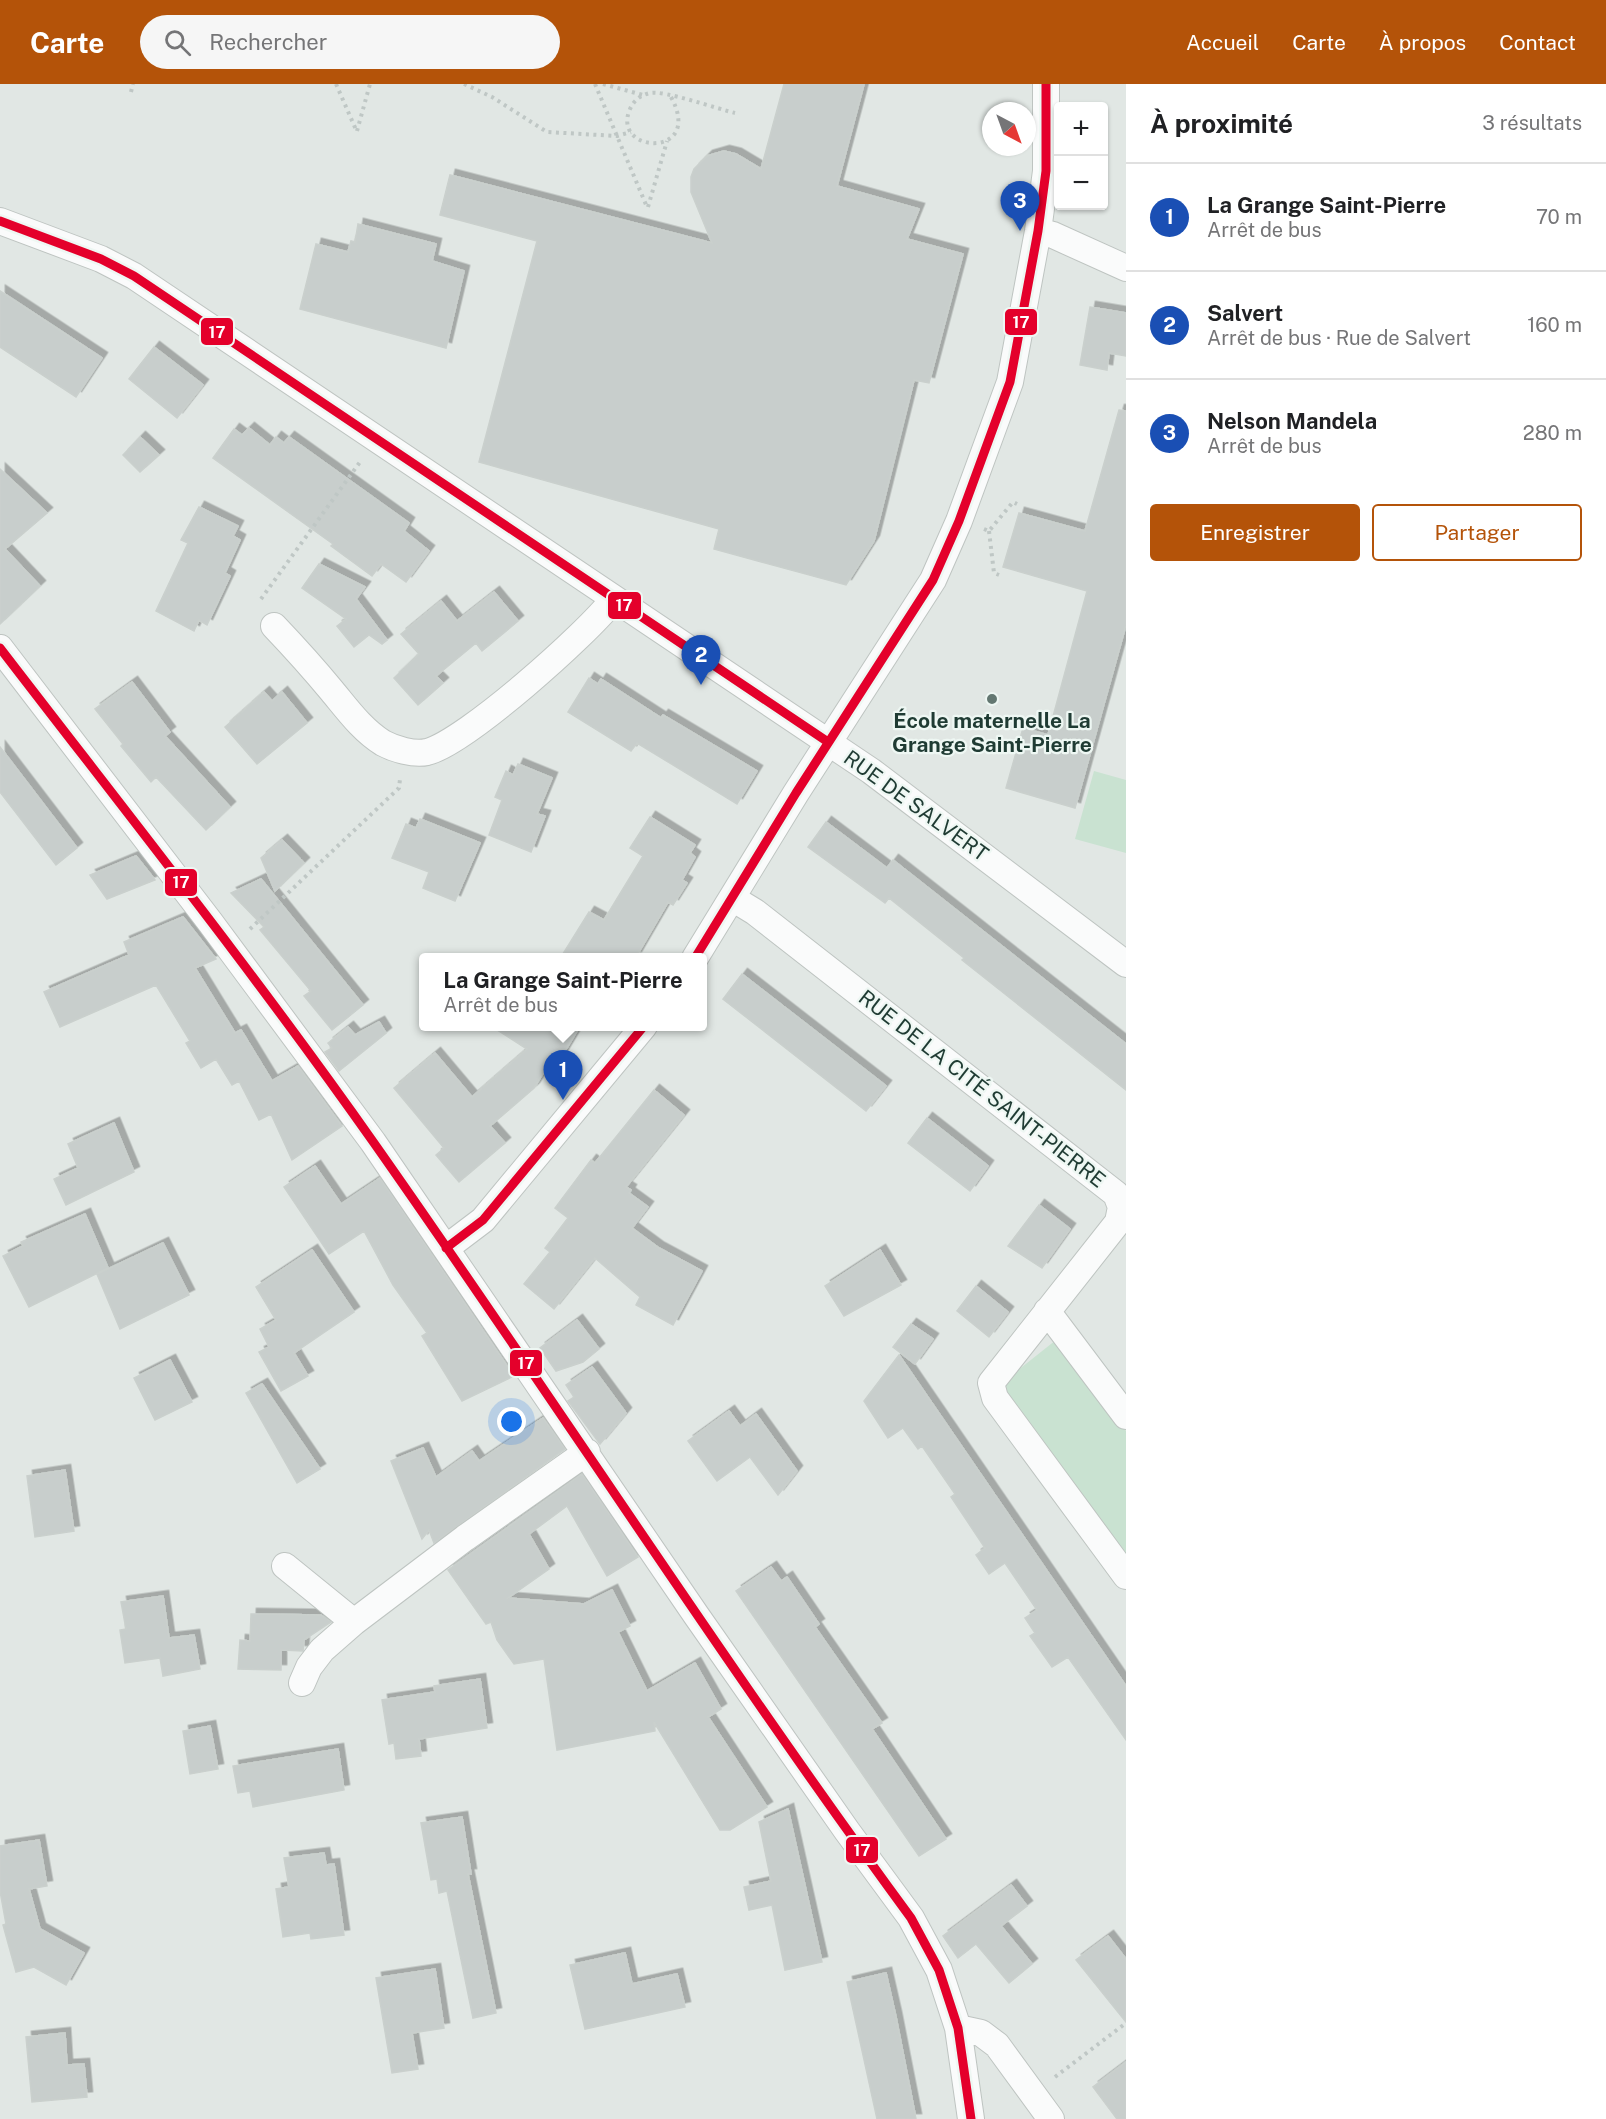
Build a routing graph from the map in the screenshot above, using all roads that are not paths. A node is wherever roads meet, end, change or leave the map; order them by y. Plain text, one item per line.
1 (1046, 84) edge
2 (0, 221) edge
3 (1038, 231) junction
4 (1126, 268) edge
5 (613, 600) junction
6 (274, 626) road end
7 (0, 648) edge
8 (828, 742) junction
9 (732, 898) junction
10 (698, 953) edge
11 (1126, 964) edge
12 (640, 1031) edge
13 (446, 1248) junction
14 (1047, 1311) junction
15 (1126, 1416) edge
16 (587, 1452) junction
17 (285, 1566) dead end
18 (1126, 1576) edge
19 (354, 1622) junction
20 (302, 1683) dead end
21 (958, 2028) junction
22 (971, 2119) edge
23 (1051, 2119) edge

1 - 3 street
2 - 5 street, RUE DE SALVERT
3 - 4 street
3 - 8 street
5 - 6 street
5 - 8 street, RUE DE SALVERT
7 - 13 street
8 - 9 street
8 - 11 street, RUE DE SALVERT
9 - 10 street
9 - 14 street, RUE DE LA CITÉ SAINT-PIERRE
12 - 13 street
13 - 16 street
14 - 15 street
14 - 18 street, RUE DE LA CITÉ SAINT-PIERRE
16 - 19 street
16 - 21 street
17 - 19 street
19 - 20 street
21 - 22 street
21 - 23 street

